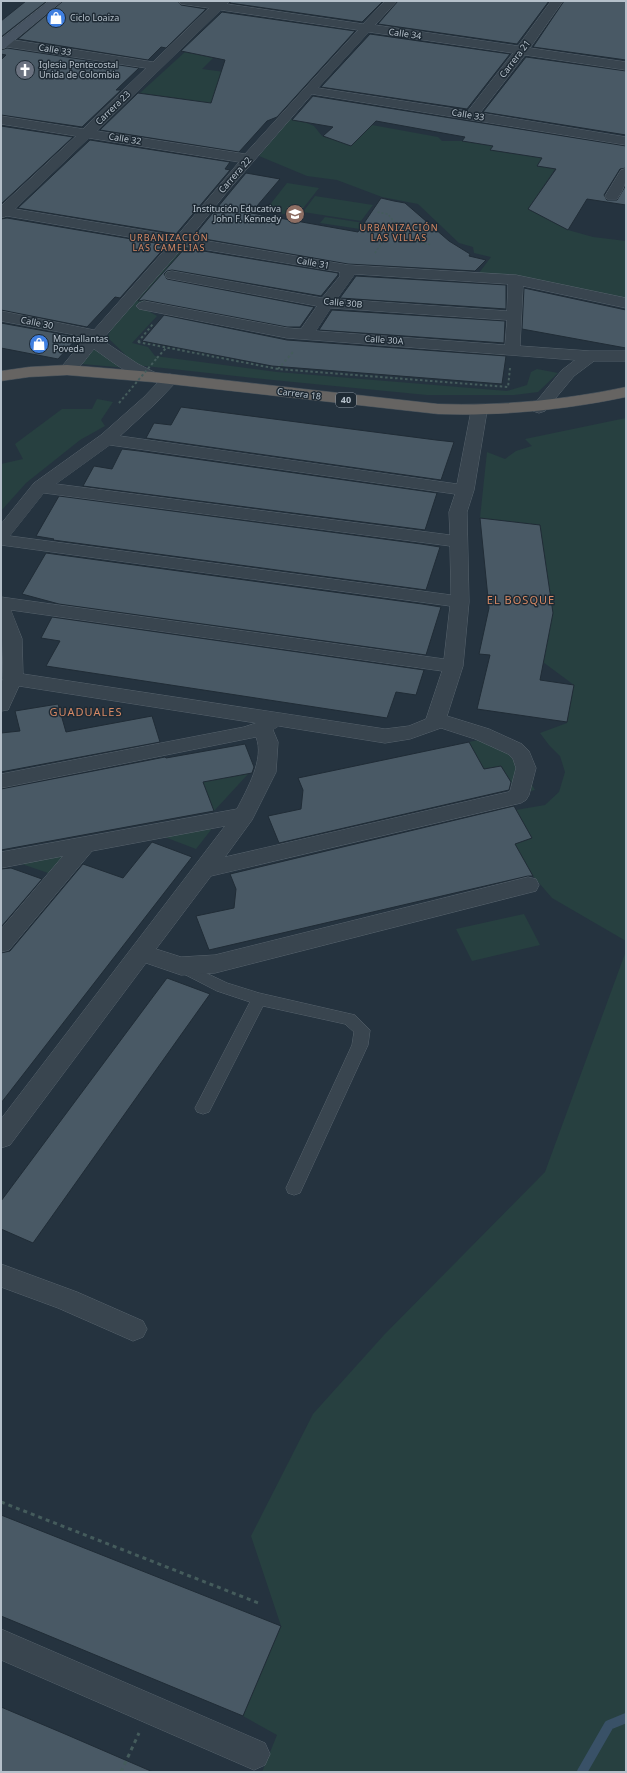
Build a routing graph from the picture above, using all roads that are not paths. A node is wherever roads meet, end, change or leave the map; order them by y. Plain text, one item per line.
1 (56, 1) edge
2 (185, 1) edge
3 (391, 1) edge
4 (557, 1) edge
5 (221, 3) edge
6 (366, 28) junction
7 (2, 43) edge
8 (522, 50) junction
9 (156, 66) junction
10 (626, 66) edge
11 (309, 90) junction
12 (471, 115) junction
13 (1, 120) edge
14 (87, 133) junction
15 (626, 141) edge
16 (248, 159) junction
17 (626, 173) edge
18 (612, 196) dead end
19 (2, 212) edge
20 (181, 240) junction
21 (356, 269) junction
22 (172, 275) dead end
23 (516, 280) junction
24 (326, 302) junction
25 (626, 303) edge
26 (144, 306) dead end
27 (1, 316) edge
28 (516, 316) junction
29 (306, 334) junction
30 (94, 337) junction
31 (512, 349) junction
32 (590, 356) junction
33 (626, 356) edge
34 (66, 370) junction
35 (1, 376) edge
36 (152, 377) junction
37 (170, 379) junction
38 (626, 392) edge
39 (539, 408) junction
40 (480, 411) junction
41 (107, 439) junction
42 (40, 487) junction
43 (465, 490) junction
44 (1, 536) edge
45 (1, 540) edge
46 (458, 542) junction
47 (460, 602) junction
48 (1, 603) edge
49 (1, 608) edge
50 (453, 666) junction
51 (13, 679) junction
52 (1, 705) edge
53 (437, 720) junction
54 (268, 724) junction
55 (1, 781) edge
56 (245, 815) junction
57 (85, 844) junction
58 (1, 860) edge
59 (203, 870) junction
60 (528, 885) dead end
61 (1, 944) edge
62 (141, 953) junction
63 (180, 966) junction
64 (259, 999) junction
65 (203, 1108) dead end
66 (1, 1138) edge
67 (294, 1188) dead end
68 (1, 1275) edge
69 (133, 1329) dead end
70 (1, 1644) edge
71 (254, 1754) dead end

1 - 7 main road
2 - 5 street, Calle 34
3 - 6 street, Carrera 22
4 - 8 street, Carrera 21
5 - 6 street, Calle 34
5 - 9 street, Carrera 23
6 - 8 street, Calle 34
6 - 11 street, Carrera 22
7 - 9 street, Calle 33
8 - 10 street, Calle 34
8 - 12 street, Carrera 21
9 - 14 street, Carrera 23
11 - 12 street, Calle 33
11 - 16 street, Carrera 22
12 - 15 street, Calle 33
13 - 14 street, Calle 32
14 - 16 street, Calle 32
14 - 19 street, Carrera 23
16 - 20 street, Carrera 22
17 - 18 street
19 - 20 street, Calle 31
20 - 21 street, Calle 31
20 - 30 street, Carrera 22
21 - 23 street, Calle 31
21 - 24 street
22 - 24 street, Calle 30B
23 - 25 street, Calle 31
23 - 28 street
24 - 28 street, Calle 30B
24 - 29 street
26 - 29 street, Calle 30A
27 - 30 street, Calle 30
28 - 31 street
29 - 31 street, Calle 30A
30 - 34 street, Carrera 22
30 - 36 street, Calle 30
31 - 32 street, Calle 30A
32 - 33 street, Calle 30A
32 - 39 street
34 - 35 highway, 40
34 - 36 highway, Carrera 18 / 40
36 - 37 highway, Carrera 18 / 40
37 - 40 highway, Carrera 18 / 40
37 - 41 street
38 - 39 highway, Carrera 18 / 40
39 - 40 highway, Carrera 18 / 40
40 - 43 street
41 - 42 street
41 - 43 street
42 - 44 street
42 - 46 street
43 - 46 street
45 - 47 street
46 - 47 street
47 - 50 street
48 - 50 street
49 - 51 street
50 - 53 street
51 - 52 street
51 - 54 street
53 - 54 street
53 - 59 street
54 - 55 street
54 - 56 street
56 - 57 street
56 - 59 street
57 - 58 street
57 - 61 street
59 - 62 street
60 - 63 street
62 - 63 street
62 - 66 street
63 - 64 lane
64 - 65 lane
64 - 67 lane
68 - 69 street
70 - 71 street

